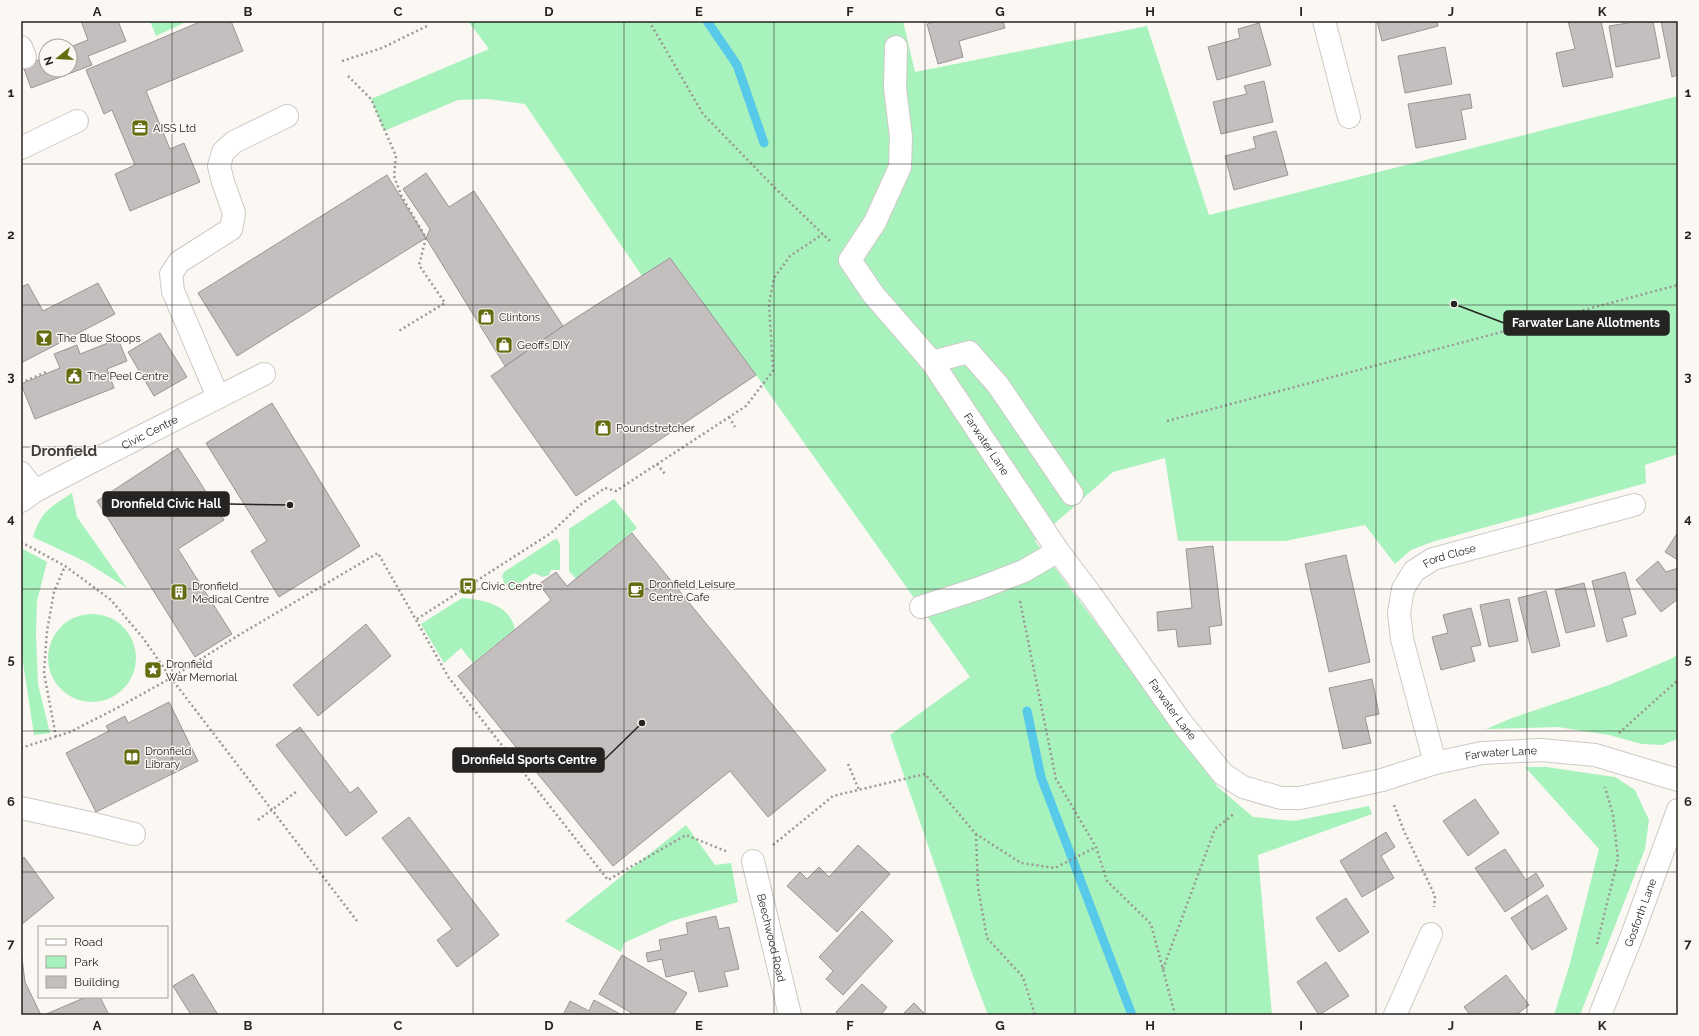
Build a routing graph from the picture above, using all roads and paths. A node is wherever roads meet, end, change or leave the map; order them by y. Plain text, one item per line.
1 (649, 21) edge
2 (1324, 21) edge
3 (427, 26) dead end
4 (896, 46) dead end
5 (342, 61) dead end
6 (348, 76) dead end
7 (287, 116) dead end
8 (1349, 117) dead end
9 (77, 121) dead end
10 (21, 148) edge
11 (823, 234) junction
12 (850, 260) junction
13 (1678, 285) edge
14 (397, 332) dead end
15 (932, 362) junction
16 (46, 372) dead end
17 (264, 374) dead end
18 (21, 383) edge
19 (218, 397) junction
20 (729, 418) junction
21 (1167, 421) dead end
22 (735, 427) dead end
23 (657, 464) junction
24 (21, 473) edge
25 (665, 474) dead end
26 (1072, 494) dead end
27 (28, 496) edge
28 (1634, 505) dead end
29 (21, 542) edge
30 (1058, 550) junction
31 (65, 566) junction
32 (1024, 571) junction
33 (921, 607) dead end
34 (417, 619) junction
35 (171, 678) junction
36 (1678, 680) edge
37 (56, 737) junction
38 (21, 748) edge
39 (1595, 755) junction
40 (1435, 763) junction
41 (848, 764) dead end
42 (1678, 780) edge
43 (859, 790) junction
44 (296, 792) dead end
45 (1260, 793) junction
46 (1393, 803) dead end
47 (21, 808) edge
48 (272, 810) junction
49 (1678, 810) edge
50 (258, 820) dead end
51 (134, 834) dead end
52 (976, 834) junction
53 (1096, 847) junction
54 (753, 861) junction
55 (357, 921) dead end
56 (1431, 934) joint
57 (1597, 946) dead end
58 (1163, 970) junction
59 (790, 1015) edge
60 (1035, 1015) edge
61 (1175, 1015) edge
62 (1395, 1015) edge
63 (1600, 1015) edge

1 - 11 path
2 - 8 street
3 - 5 path
4 - 12 street
6 - 14 path
7 - 19 street
9 - 10 street
11 - 12 path
11 - 20 path
12 - 15 street, Farwater Lane
13 - 21 path
15 - 26 street
15 - 30 street, Farwater Lane
16 - 18 path
17 - 19 street, Civic Centre
19 - 27 street, Civic Centre
20 - 22 path
20 - 23 path
23 - 25 path
23 - 34 path
24 - 27 street, Civic Centre
28 - 40 street, Ford Close
29 - 31 path
30 - 32 street
30 - 45 street, Farwater Lane
31 - 35 path
31 - 37 path
32 - 33 street
32 - 53 path
34 - 35 path
34 - 54 path
35 - 37 path
35 - 48 path
36 - 39 path
37 - 38 path
39 - 40 street, Farwater Lane
39 - 42 street, Farwater Lane
39 - 57 path
40 - 45 street, Farwater Lane
41 - 43 path
43 - 52 path
43 - 54 path
44 - 48 path
45 - 58 path
46 - 56 path
47 - 51 street
48 - 50 path
48 - 55 path
49 - 63 street, Gosforth Lane
52 - 53 path
52 - 60 path
53 - 58 path
54 - 59 street, Beechwood Road
56 - 62 street
58 - 61 path

